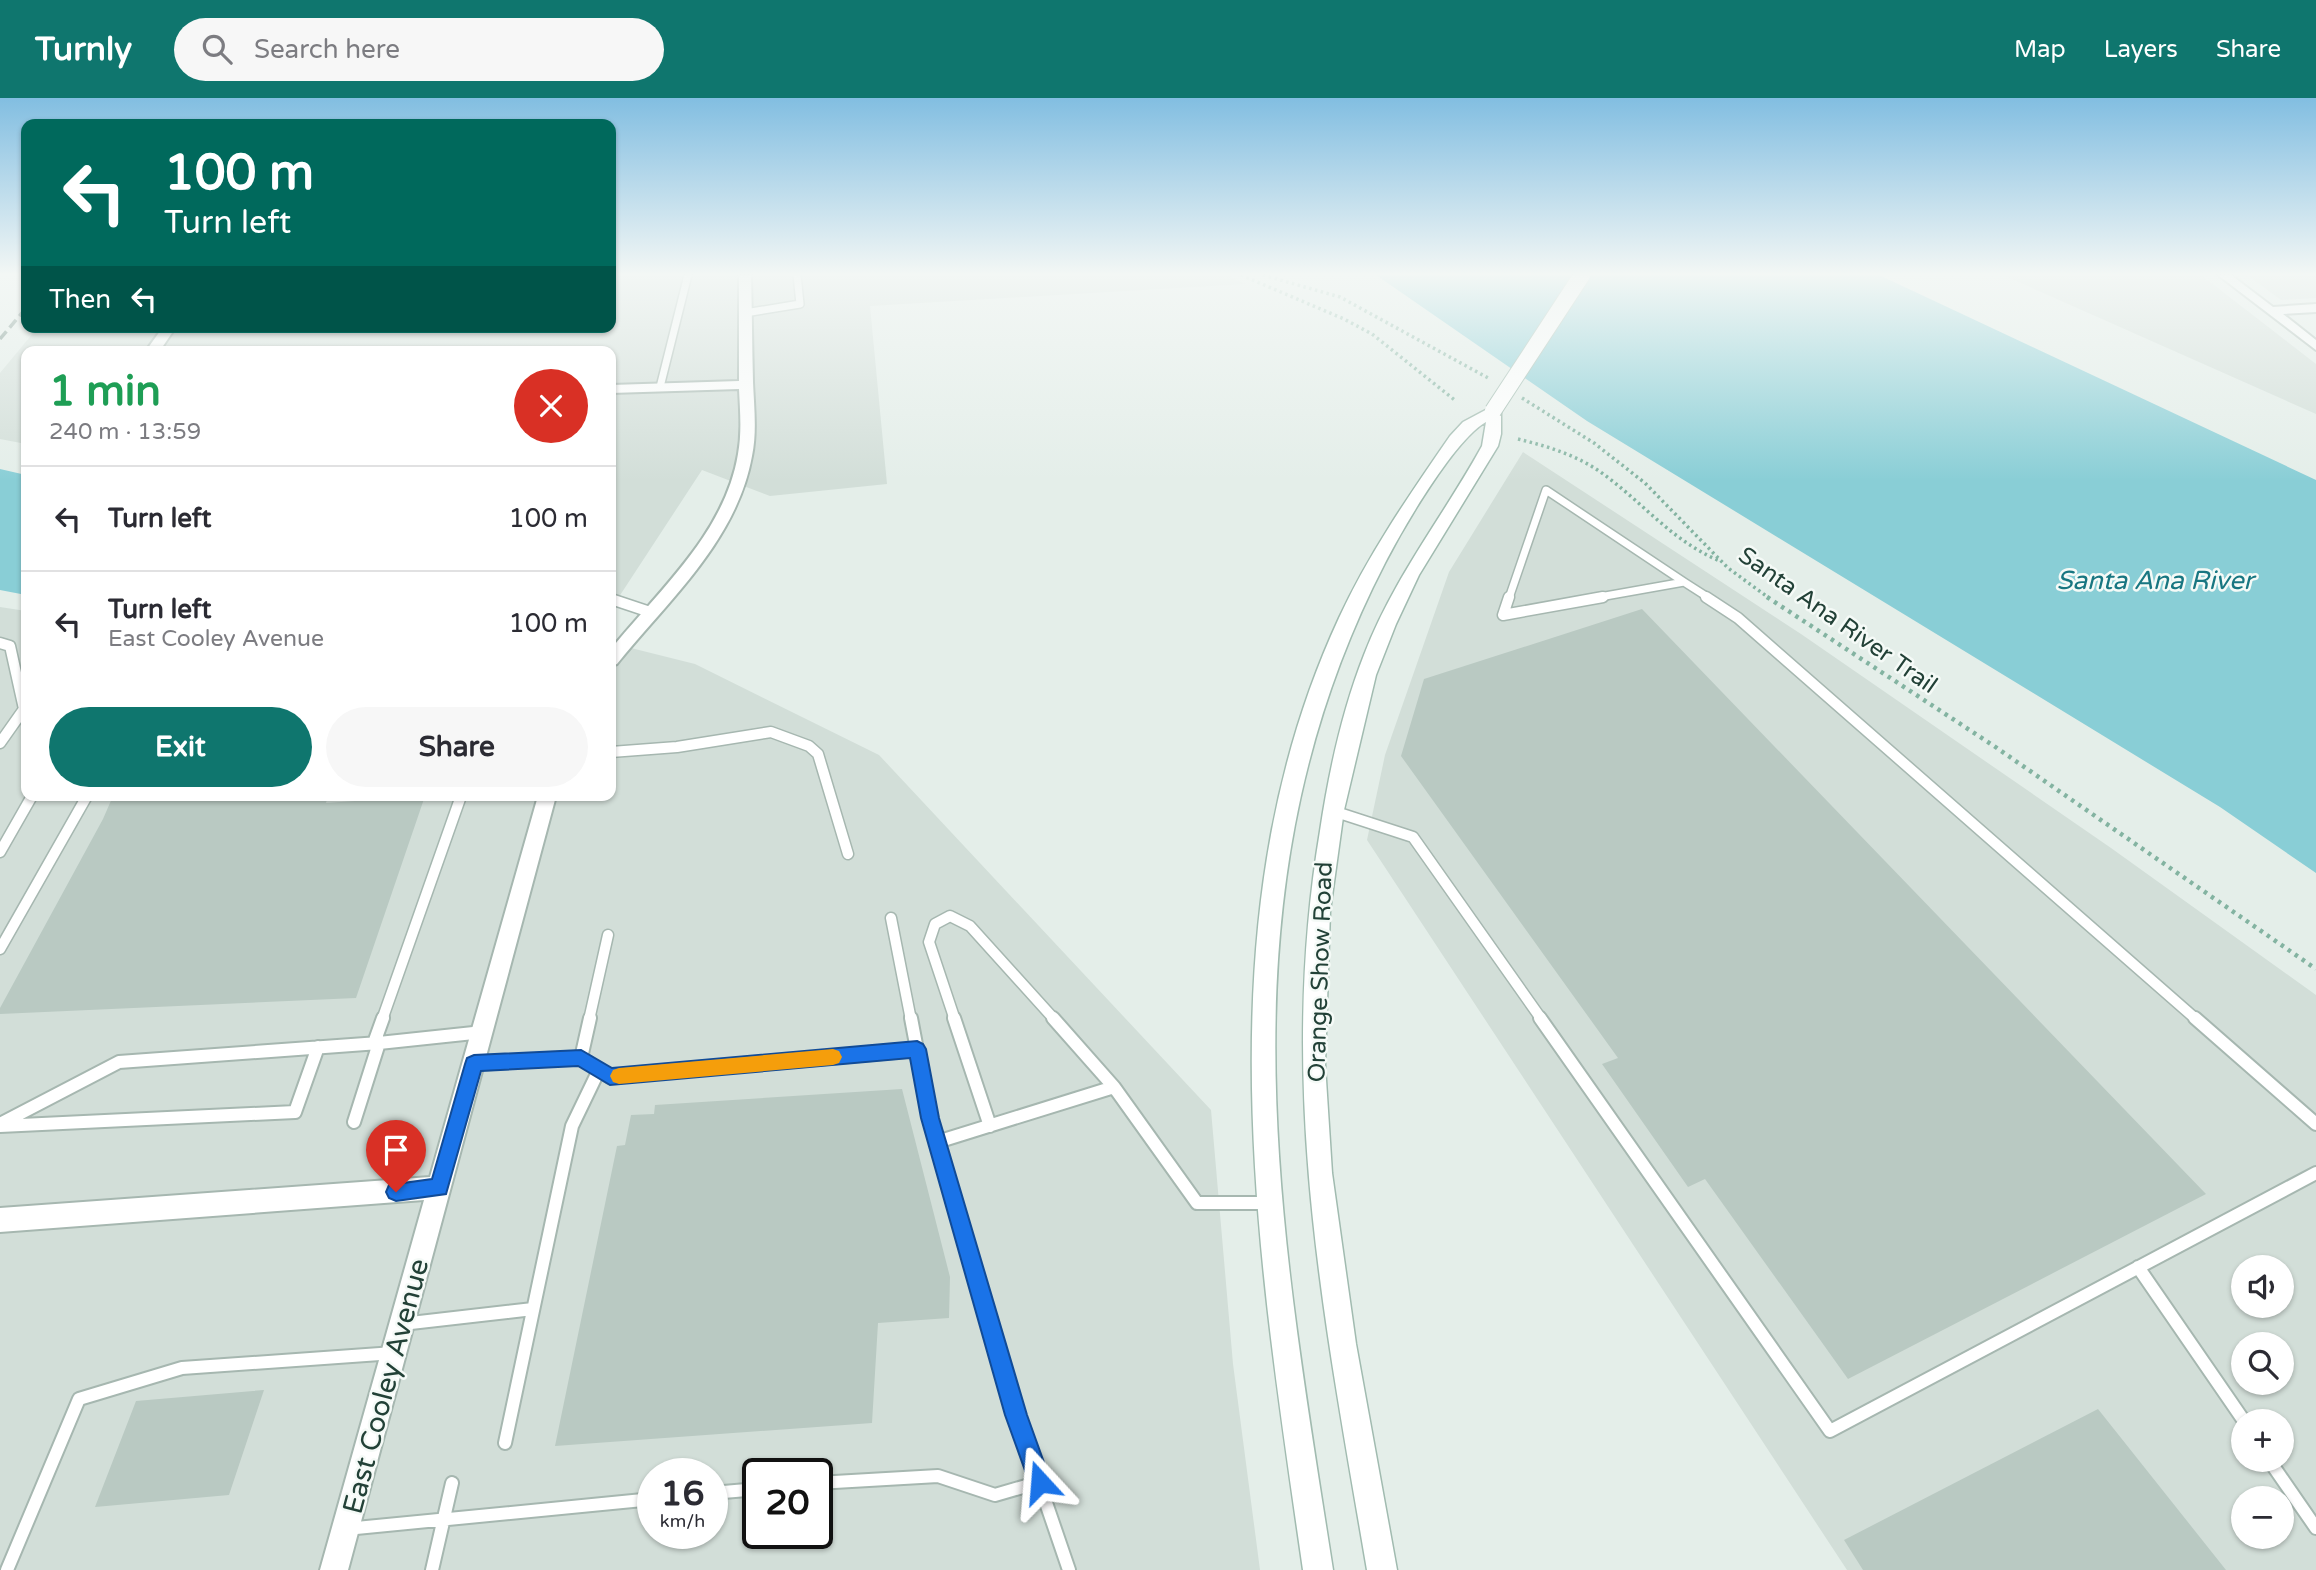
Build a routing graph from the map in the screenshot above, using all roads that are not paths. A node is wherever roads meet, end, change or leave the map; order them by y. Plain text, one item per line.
1 (671, 344) edge
2 (745, 344) edge
3 (1537, 344) edge
4 (746, 385) junction
5 (660, 387) junction
6 (616, 389) edge
7 (1493, 411) junction
8 (1684, 582) junction
9 (1359, 594) junction
10 (616, 601) edge
11 (1397, 603) junction
12 (650, 612) junction
13 (0, 643) edge
14 (616, 654) edge
15 (21, 696) edge
16 (21, 713) edge
17 (0, 743) edge
18 (616, 752) edge
19 (29, 801) edge
20 (84, 801) edge
21 (459, 801) edge
22 (546, 801) edge
23 (1332, 810) junction
24 (0, 852) edge
25 (848, 854) dead end
26 (891, 918) dead end
27 (608, 935) dead end
28 (0, 950) edge
29 (483, 1031) junction
30 (377, 1043) junction
31 (318, 1047) junction
32 (917, 1049) junction
33 (581, 1058) junction
34 (474, 1064) junction
35 (599, 1070) junction
36 (1114, 1087) junction
37 (354, 1122) dead end
38 (2316, 1124) edge
39 (0, 1125) edge
40 (990, 1126) junction
41 (937, 1142) junction
42 (2316, 1172) edge
43 (439, 1188) junction
44 (1269, 1203) junction
45 (0, 1220) edge
46 (2138, 1267) junction
47 (533, 1309) junction
48 (402, 1324) junction
49 (395, 1353) junction
50 (2236, 1409) edge
51 (505, 1443) dead end
52 (2277, 1472) edge
53 (833, 1482) edge
54 (1040, 1482) junction
55 (453, 1483) dead end
56 (637, 1501) edge
57 (444, 1519) junction
58 (2316, 1528) edge
59 (346, 1529) junction
60 (7, 1570) edge
61 (334, 1570) edge
62 (432, 1570) edge
63 (1069, 1570) edge
64 (1318, 1570) edge
65 (1382, 1570) edge

1 - 5 lane
2 - 4 street
3 - 7 main road, bridge
4 - 5 street
4 - 12 street
5 - 6 street
7 - 9 main road, Orange Show Road
7 - 11 main road, Orange Show Road
8 - 8 lane
8 - 38 lane
9 - 11 main road
9 - 44 main road, Orange Show Road
10 - 12 lane
11 - 23 main road, Orange Show Road
12 - 14 street
13 - 15 lane
16 - 17 lane
18 - 25 lane
19 - 24 lane
20 - 28 lane
21 - 30 lane
22 - 29 street, East Cooley Avenue
23 - 46 lane
23 - 65 main road, Orange Show Road
26 - 32 lane
27 - 33 lane
29 - 30 lane
29 - 34 street, East Cooley Avenue
30 - 31 lane
30 - 37 lane
31 - 39 lane
31 - 39 lane
32 - 35 lane
32 - 41 lane
33 - 34 lane
33 - 35 lane
34 - 43 street, East Cooley Avenue
35 - 47 lane
36 - 40 lane
36 - 40 lane
36 - 44 lane
40 - 41 lane
41 - 54 lane
42 - 46 lane
43 - 45 street
43 - 48 street, East Cooley Avenue
44 - 64 main road, Orange Show Road
46 - 50 lane
47 - 48 lane
47 - 51 lane
48 - 49 street, East Cooley Avenue
49 - 59 street, East Cooley Avenue
49 - 60 lane
52 - 58 lane
53 - 54 lane
54 - 63 lane
55 - 57 lane
56 - 57 lane
57 - 59 lane
57 - 62 lane
59 - 61 street, East Cooley Avenue

